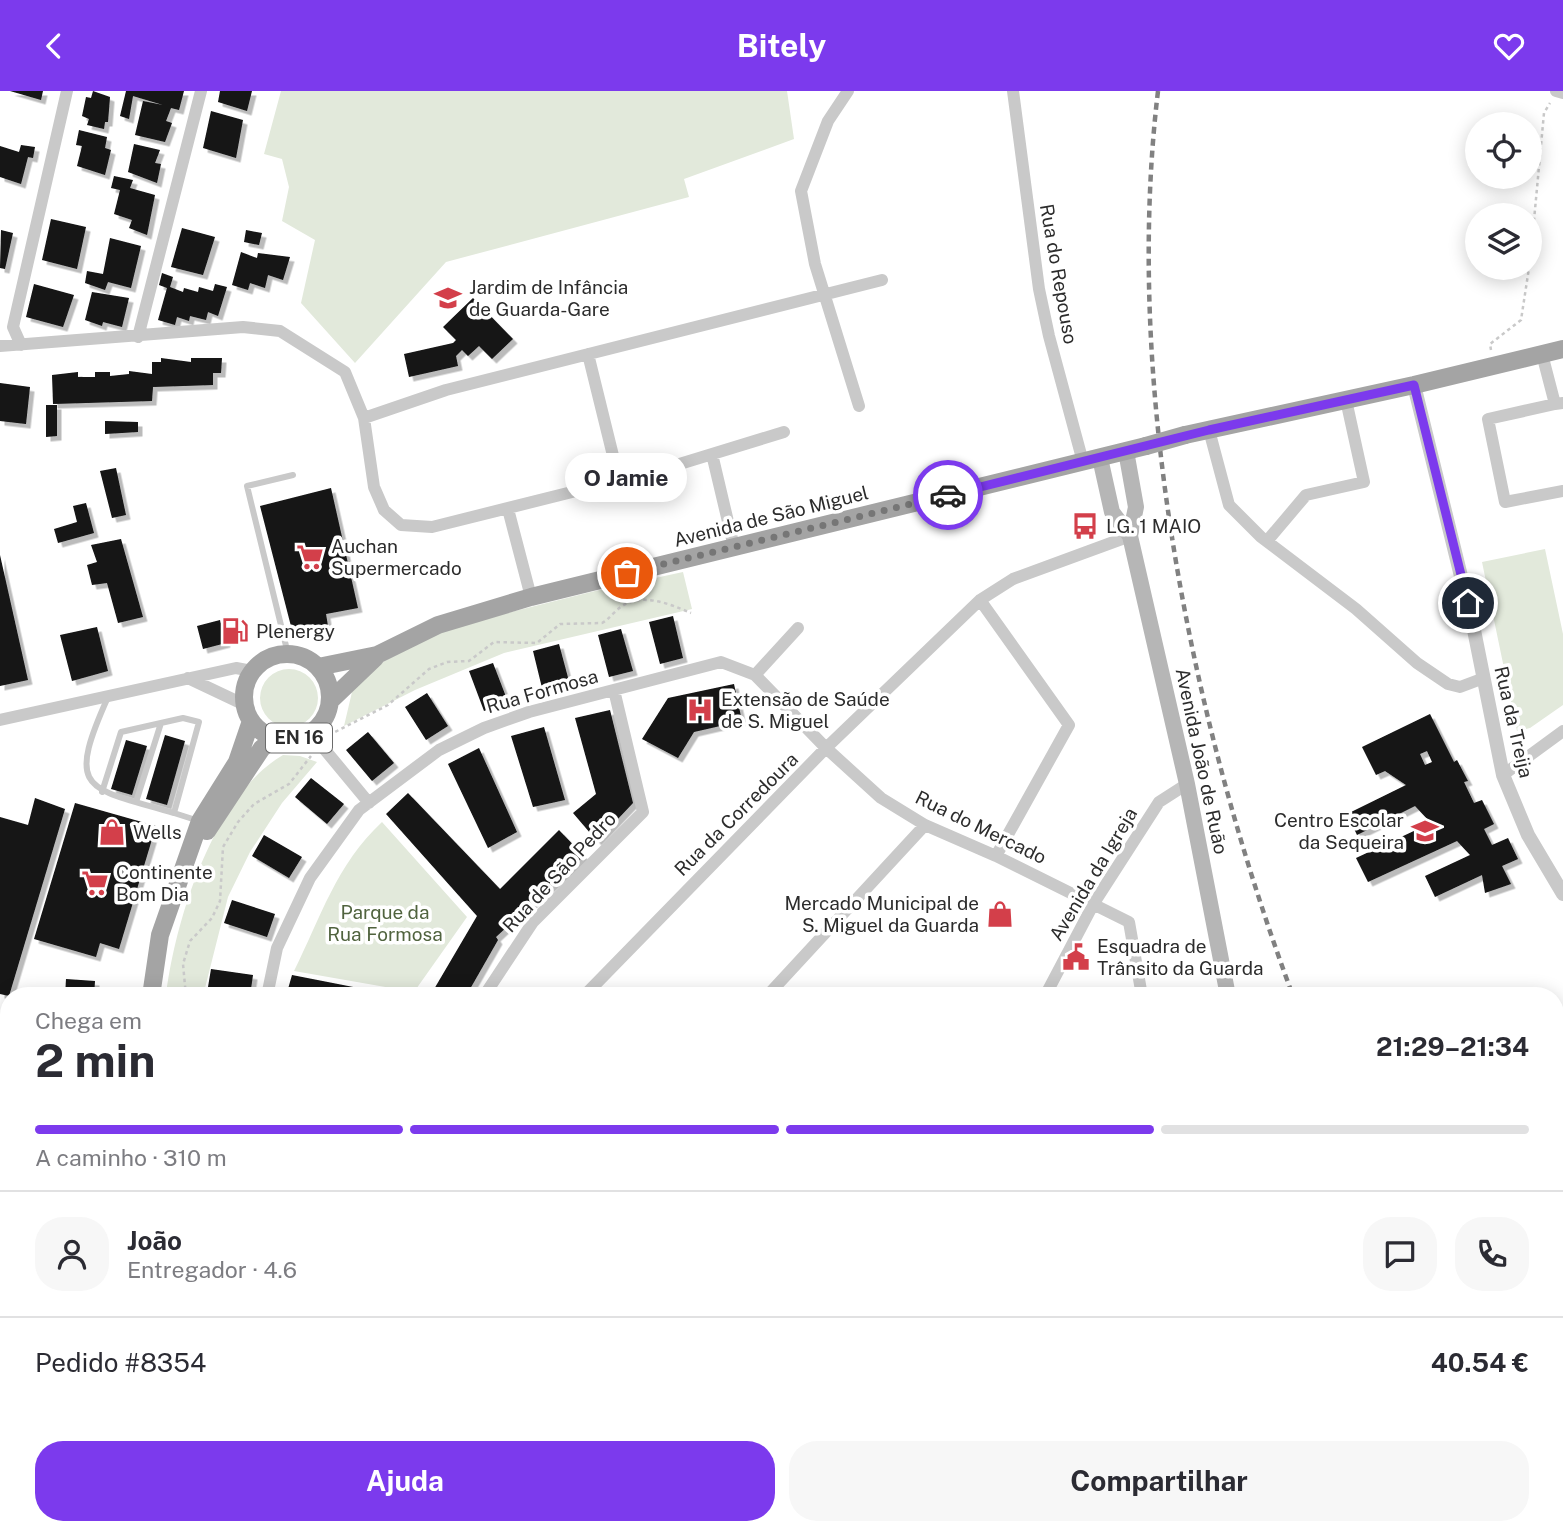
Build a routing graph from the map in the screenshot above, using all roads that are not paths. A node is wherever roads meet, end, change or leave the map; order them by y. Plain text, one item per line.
1 (67, 91) edge
2 (201, 91) edge
3 (848, 91) edge
4 (1013, 91) edge
5 (1557, 91) edge
6 (1563, 93) edge
7 (883, 280) dead end
8 (824, 292) junction
9 (7, 327) edge
10 (138, 337) junction
11 (21, 345) junction
12 (0, 346) edge
13 (1563, 349) edge
14 (588, 354) junction
15 (1542, 354) junction
16 (1414, 385) junction
17 (1346, 400) junction
18 (1559, 404) edge
19 (859, 406) dead end
20 (364, 418) junction
21 (1209, 430) junction
22 (784, 432) dead end
23 (1126, 451) junction
24 (712, 454) junction
25 (1091, 460) junction
26 (293, 475) dead end
27 (619, 480) junction
28 (1563, 491) edge
29 (508, 509) junction
30 (1130, 536) junction
31 (1267, 541) junction
32 (734, 547) junction
33 (531, 597) junction
34 (981, 600) junction
35 (798, 628) dead end
36 (288, 654) junction
37 (377, 655) junction
38 (318, 667) junction
39 (252, 671) junction
40 (755, 675) junction
41 (188, 678) junction
42 (1484, 678) junction
43 (614, 690) junction
44 (108, 698) junction
45 (330, 701) junction
46 (248, 713) junction
47 (0, 720) edge
48 (161, 723) junction
49 (1563, 731) edge
50 (316, 737) junction
51 (276, 739) junction
52 (826, 748) junction
53 (1503, 775) junction
54 (1187, 783) junction
55 (102, 792) junction
56 (136, 802) junction
57 (369, 803) junction
58 (174, 813) junction
59 (200, 821) junction
60 (925, 825) junction
61 (996, 856) junction
62 (181, 876) junction
63 (1563, 894) edge
64 (1094, 903) junction
65 (152, 987) edge
66 (269, 987) edge
67 (490, 987) edge
68 (593, 987) edge
69 (774, 987) edge
70 (1050, 987) edge
71 (1140, 987) edge
72 (1226, 987) edge

1 - 9 street
2 - 10 street
3 - 8 street
4 - 25 street, Rua do Repouso
5 - 6 street
7 - 8 street
8 - 14 street
8 - 19 street
9 - 11 street
10 - 11 street
10 - 20 street
11 - 12 street
13 - 15 main road, EN 16
14 - 20 street
14 - 27 street
15 - 16 main road, EN 16
15 - 18 street
16 - 17 main road, EN 16
16 - 42 street, Rua da Treija
17 - 21 main road, EN 16
17 - 31 street
18 - 28 street
20 - 29 street
21 - 23 main road, EN 16, bridge
21 - 31 street
22 - 24 street
23 - 25 main road, EN 16
23 - 30 main road
24 - 27 street
24 - 32 street
25 - 30 main road
25 - 32 main road, Avenida de São Miguel / EN 16
26 - 36 lane
27 - 29 street
29 - 33 street
30 - 34 street, Rua da Corredoura
30 - 54 main road, Avenida João de Ruão
31 - 42 street
32 - 33 main road, Avenida de São Miguel / EN 16
33 - 37 main road, Avenida de São Miguel / EN 16
34 - 52 street, Rua da Corredoura
34 - 61 street
35 - 40 street
36 - 38 main road
36 - 39 main road
37 - 38 main road, Avenida de São Miguel / EN 16
37 - 45 main road, Avenida de São Miguel / EN 16
38 - 45 main road, EN 16
39 - 41 street
39 - 46 main road, EN 16
40 - 43 street, Rua Formosa
40 - 52 street, Rua Formosa
41 - 44 street
41 - 46 street
42 - 53 street, Rua da Treija
43 - 57 street, Rua Formosa
43 - 67 street, Rua de São Pedro
44 - 47 street
44 - 55 lane
45 - 50 main road, EN 16
46 - 51 main road, EN 16
46 - 59 main road, EN 16
48 - 55 lane
48 - 56 lane
48 - 58 lane
49 - 53 street
50 - 51 main road, EN 16
50 - 57 street
51 - 62 main road, EN 16
52 - 60 street, Rua do Mercado
52 - 68 street, Rua da Corredoura
53 - 63 street, Rua da Treija
54 - 64 street, Avenida da Igreja
54 - 72 main road, Avenida João de Ruão
55 - 56 lane
56 - 58 lane
57 - 66 street, Rua Formosa
58 - 59 lane
59 - 62 main road, EN 16
60 - 61 street, Rua do Mercado
60 - 69 street
61 - 64 street, Rua do Mercado
62 - 65 main road, EN 16
64 - 70 street, Avenida da Igreja
64 - 71 street, Rua do Mercado

